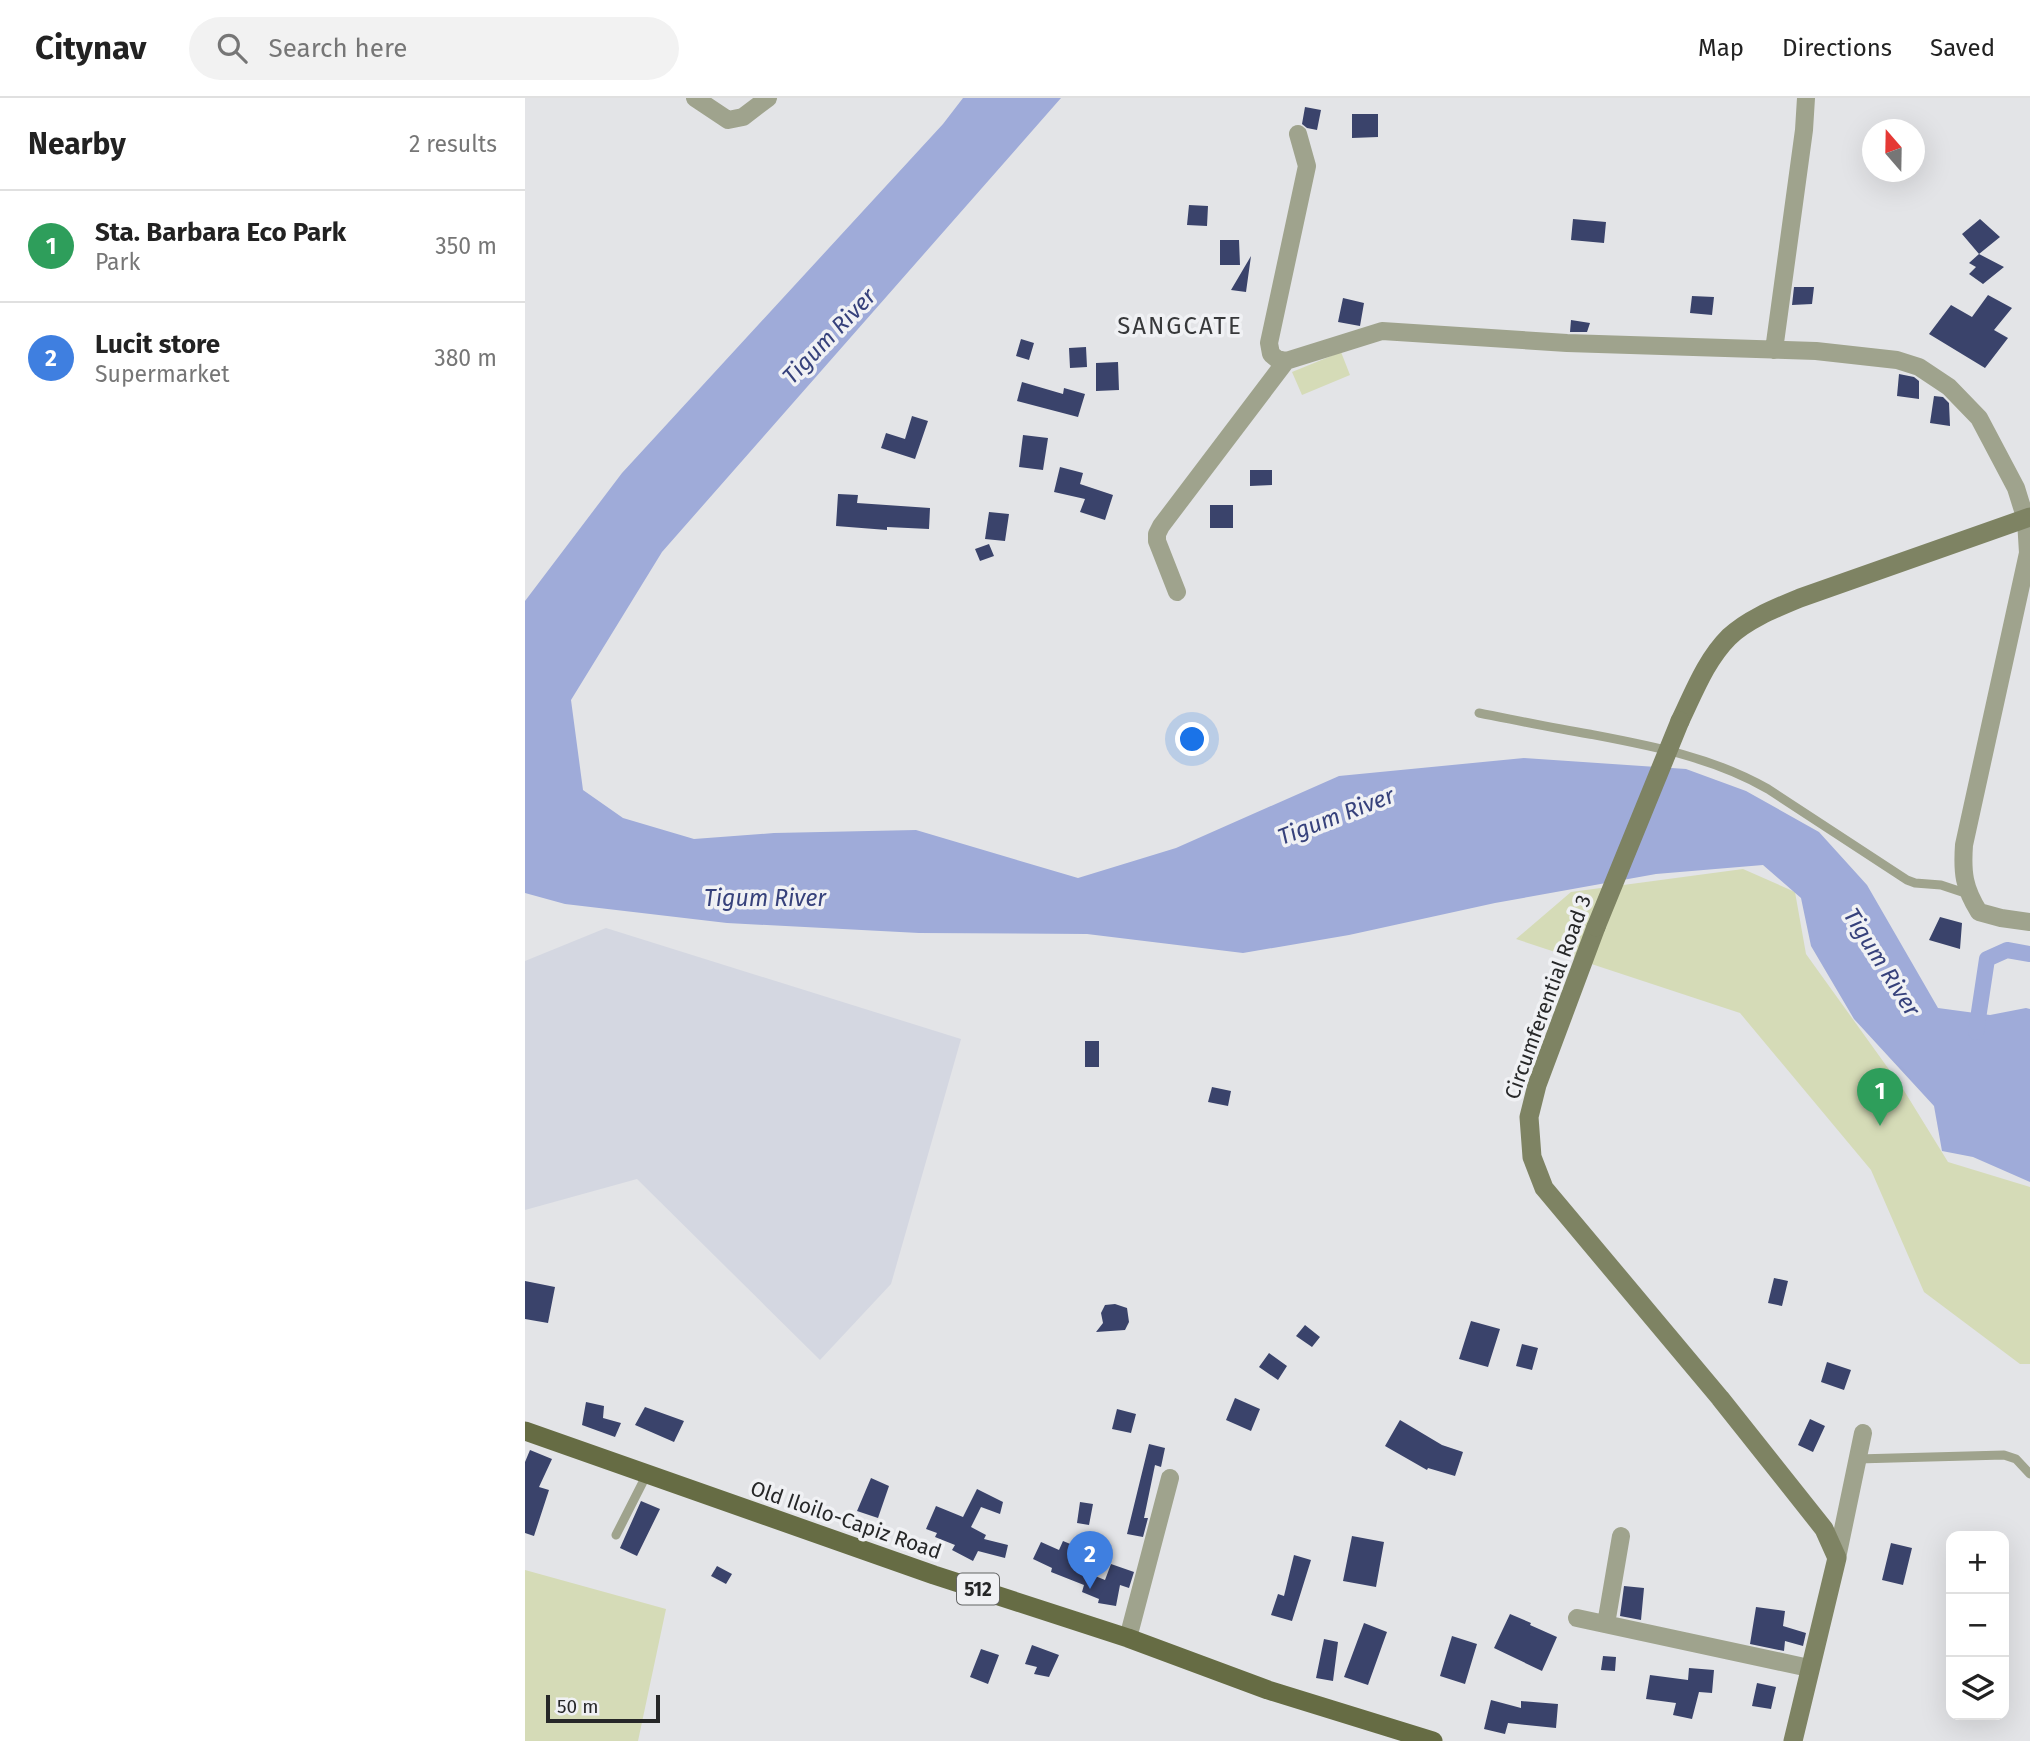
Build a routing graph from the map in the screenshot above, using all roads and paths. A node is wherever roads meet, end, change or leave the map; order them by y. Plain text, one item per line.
1 (695, 98) edge
2 (768, 98) edge
3 (1807, 98) edge
4 (1298, 134) dead end
5 (1774, 350) junction
6 (1286, 361) junction
7 (2028, 517) edge
8 (1177, 592) dead end
9 (1479, 713) dead end
10 (1968, 894) junction
11 (2030, 922) edge
12 (525, 1431) edge
13 (1863, 1433) dead end
14 (1857, 1459) junction
15 (647, 1474) junction
16 (2030, 1474) edge
17 (1170, 1478) dead end
18 (616, 1535) dead end
19 (1621, 1536) dead end
20 (1837, 1558) junction
21 (1577, 1618) dead end
22 (1606, 1624) junction
23 (1128, 1638) junction
24 (1809, 1668) junction
25 (1433, 1741) edge
26 (1793, 1741) edge

1 - 2 street
3 - 5 street
4 - 6 street
5 - 6 street
5 - 7 street
6 - 8 street
7 - 10 street
7 - 20 main road, Circumferential Road 3, bridge
9 - 10 lane
10 - 11 street
12 - 15 main road, Old Iloilo-Capiz Road / 512
13 - 14 street
14 - 16 lane
14 - 20 street
15 - 18 lane
15 - 23 main road, Old Iloilo-Capiz Road / 512
17 - 23 street
19 - 22 street
20 - 24 main road
21 - 22 street
22 - 24 street
23 - 25 main road, Old Iloilo-Capiz Road / 512
24 - 26 main road

